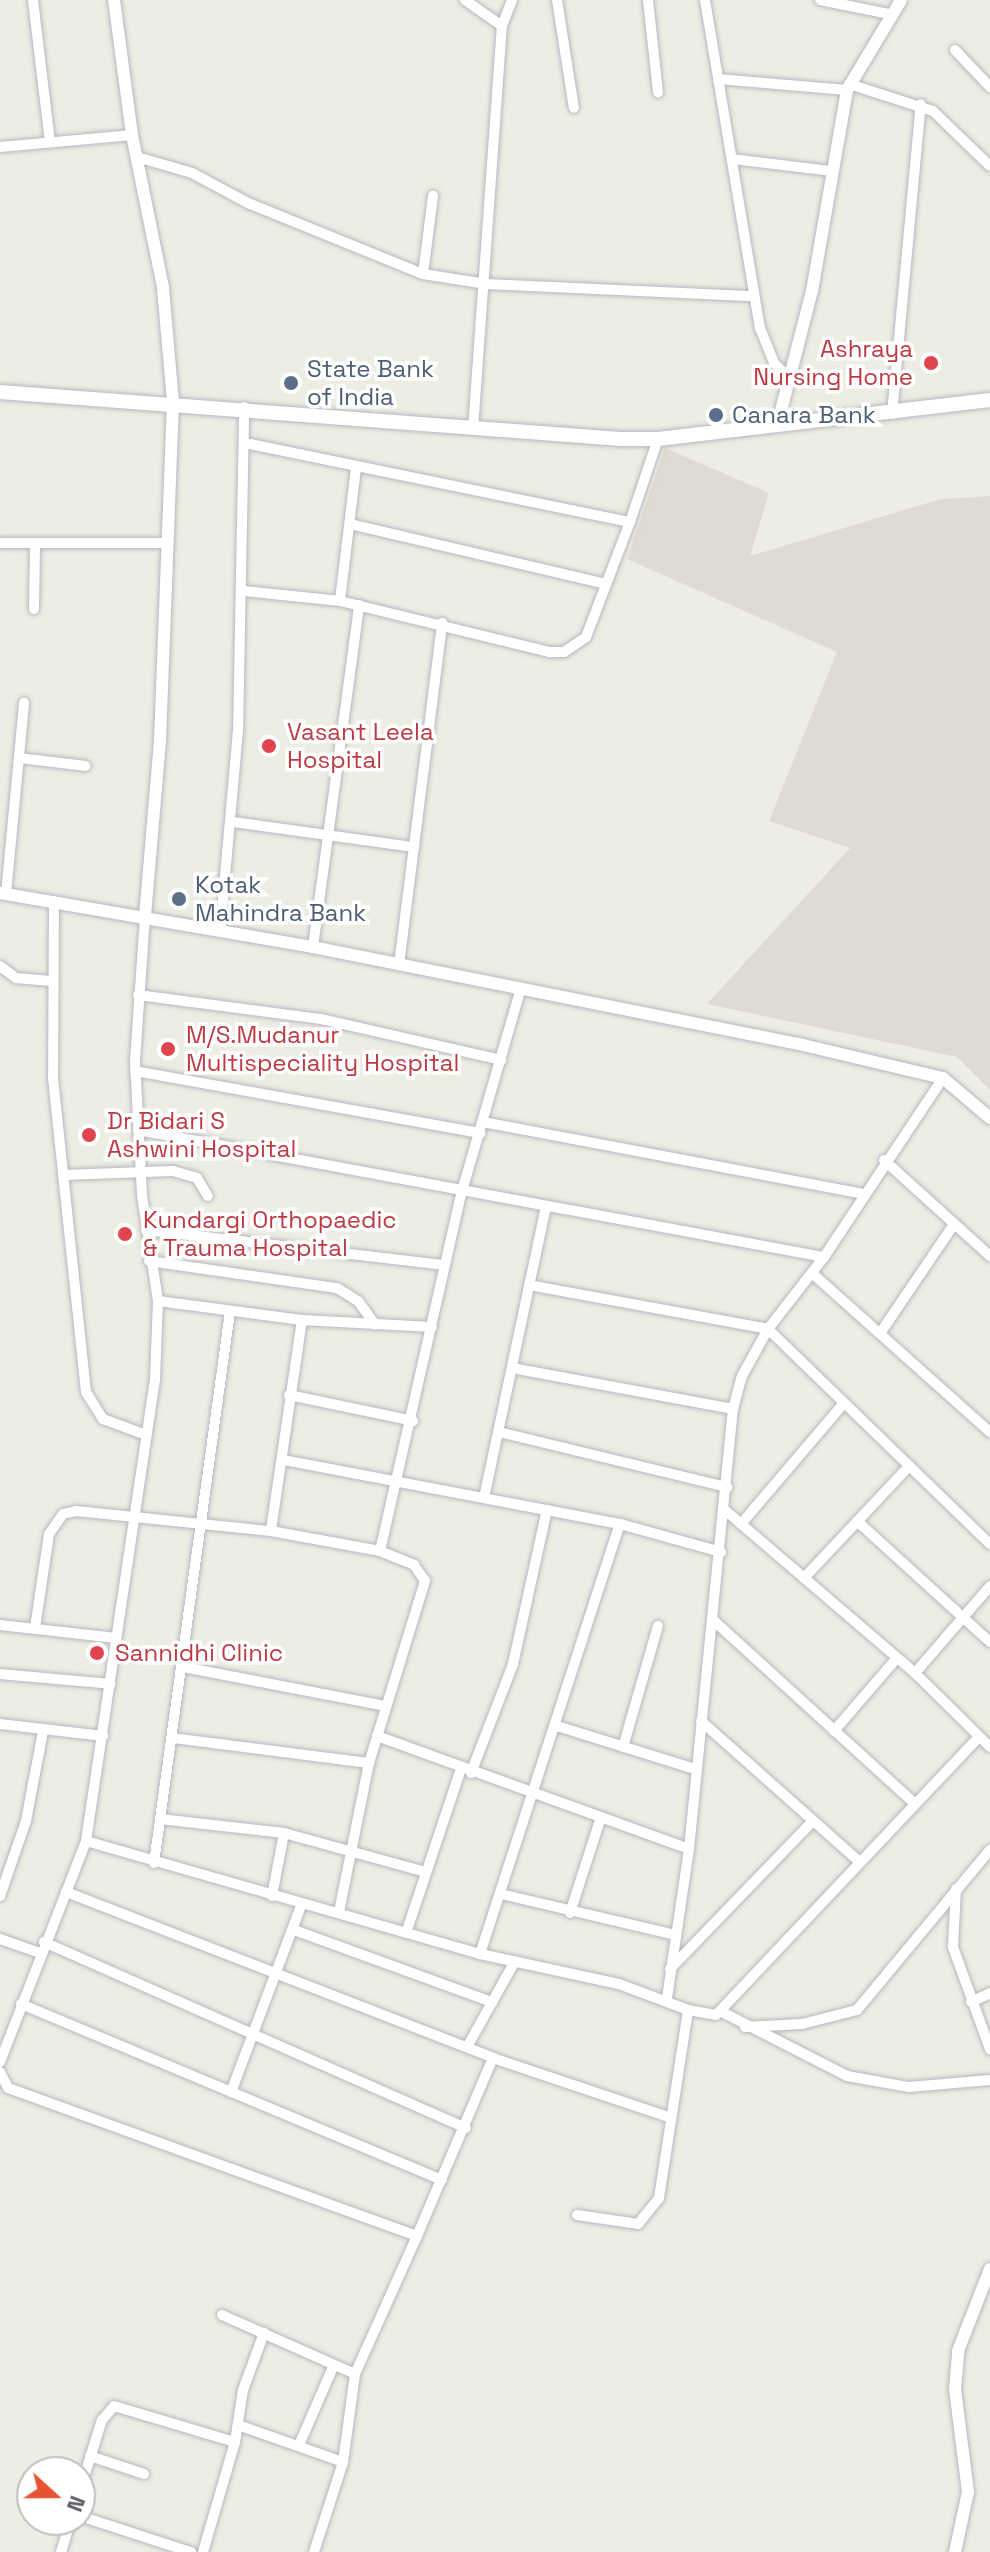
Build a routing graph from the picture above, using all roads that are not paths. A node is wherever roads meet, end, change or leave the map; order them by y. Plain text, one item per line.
1 (33, 0) edge
2 (114, 0) edge
3 (465, 0) edge
4 (512, 0) edge
5 (557, 0) edge
6 (648, 0) edge
7 (705, 0) edge
8 (820, 0) edge
9 (901, 0) edge
10 (857, 4) edge
11 (889, 14) junction
12 (502, 26) junction
13 (955, 50) dead end
14 (718, 79) junction
15 (848, 87) junction
16 (990, 87) edge
17 (658, 92) dead end
18 (921, 104) junction
19 (574, 108) dead end
20 (132, 135) junction
21 (50, 142) junction
22 (0, 147) edge
23 (137, 157) junction
24 (732, 159) junction
25 (990, 166) edge
26 (831, 171) junction
27 (433, 196) dead end
28 (423, 274) junction
29 (486, 284) junction
30 (754, 296) junction
31 (787, 376) junction
32 (0, 392) edge
33 (990, 400) edge
34 (173, 402) junction
35 (244, 407) junction
36 (892, 414) junction
37 (777, 426) junction
38 (473, 429) junction
39 (658, 439) junction
40 (245, 443) junction
41 (356, 468) junction
42 (630, 522) junction
43 (350, 524) junction
44 (0, 543) edge
45 (35, 543) junction
46 (166, 543) junction
47 (605, 584) junction
48 (244, 591) junction
49 (340, 601) junction
50 (359, 605) junction
51 (34, 609) dead end
52 (442, 623) junction
53 (24, 703) dead end
54 (19, 758) junction
55 (86, 766) dead end
56 (233, 822) junction
57 (328, 835) junction
58 (414, 847) junction
59 (3, 894) edge
60 (54, 901) junction
61 (145, 917) junction
62 (220, 932) junction
63 (313, 947) junction
64 (399, 965) junction
65 (0, 966) edge
66 (51, 981) junction
67 (521, 988) junction
68 (138, 995) junction
69 (501, 1060) junction
70 (135, 1071) junction
71 (943, 1078) junction
72 (990, 1118) edge
73 (483, 1122) junction
74 (138, 1130) junction
75 (480, 1133) junction
76 (884, 1160) junction
77 (140, 1169) junction
78 (63, 1175) junction
79 (462, 1191) junction
80 (863, 1194) junction
81 (208, 1196) dead end
82 (546, 1207) junction
83 (954, 1224) junction
84 (146, 1230) junction
85 (990, 1256) edge
86 (824, 1257) junction
87 (149, 1261) junction
88 (445, 1265) junction
89 (812, 1273) junction
90 (529, 1285) junction
91 (158, 1301) junction
92 (230, 1312) junction
93 (302, 1320) junction
94 (375, 1324) junction
95 (432, 1327) junction
96 (768, 1329) junction
97 (881, 1332) junction
98 (512, 1368) junction
99 (289, 1395) junction
100 (844, 1403) junction
101 (733, 1409) junction
102 (413, 1421) junction
103 (989, 1428) edge
104 (499, 1432) junction
105 (146, 1435) junction
106 (284, 1460) junction
107 (909, 1466) junction
108 (398, 1483) junction
109 (727, 1487) junction
110 (484, 1498) junction
111 (547, 1510) junction
112 (726, 1511) junction
113 (133, 1515) junction
114 (857, 1521) junction
115 (620, 1524) junction
116 (741, 1524) junction
117 (202, 1527) junction
118 (271, 1531) junction
119 (990, 1544) edge
120 (380, 1551) junction
121 (721, 1552) junction
122 (804, 1578) junction
123 (990, 1586) edge
124 (964, 1617) junction
125 (713, 1620) junction
126 (0, 1625) edge
127 (658, 1626) dead end
128 (35, 1628) junction
129 (116, 1638) junction
130 (990, 1642) edge
131 (897, 1658) junction
132 (183, 1667) junction
133 (915, 1673) junction
134 (0, 1674) edge
135 (111, 1684) junction
136 (386, 1706) junction
137 (701, 1721) junction
138 (557, 1726) junction
139 (1, 1728) edge
140 (43, 1731) junction
141 (834, 1731) junction
142 (103, 1736) junction
143 (377, 1736) junction
144 (979, 1737) junction
145 (173, 1738) junction
146 (623, 1747) junction
147 (990, 1747) edge
148 (369, 1763) junction
149 (695, 1769) junction
150 (466, 1771) junction
151 (533, 1797) junction
152 (914, 1803) junction
153 (160, 1819) junction
154 (600, 1820) junction
155 (813, 1821) junction
156 (284, 1833) junction
157 (86, 1841) junction
158 (689, 1849) junction
159 (990, 1850) edge
160 (351, 1851) junction
161 (860, 1862) junction
162 (154, 1863) junction
163 (426, 1872) junction
164 (956, 1889) junction
165 (66, 1892) junction
166 (501, 1894) junction
167 (0, 1896) edge
168 (272, 1896) junction
169 (302, 1903) junction
170 (339, 1912) junction
171 (570, 1913) junction
172 (294, 1930) junction
173 (407, 1930) junction
174 (676, 1935) junction
175 (0, 1939) edge
176 (42, 1948) junction
177 (480, 1954) junction
178 (515, 1961) junction
179 (670, 1970) junction
180 (279, 1975) junction
181 (990, 1993) edge
182 (667, 1998) junction
183 (492, 2002) junction
184 (971, 2002) junction
185 (21, 2004) junction
186 (688, 2010) junction
187 (722, 2012) junction
188 (745, 2027) junction
189 (255, 2035) junction
190 (467, 2047) junction
191 (990, 2049) edge
192 (493, 2058) junction
193 (0, 2062) edge
194 (0, 2072) edge
195 (990, 2080) edge
196 (231, 2092) junction
197 (671, 2118) junction
198 (466, 2128) junction
199 (442, 2180) junction
200 (577, 2215) dead end
201 (417, 2236) junction
202 (990, 2269) edge
203 (222, 2315) dead end
204 (264, 2333) junction
205 (334, 2365) junction
206 (355, 2374) junction
207 (238, 2425) junction
208 (235, 2442) junction
209 (299, 2445) junction
210 (90, 2456) edge
211 (96, 2458) edge
212 (343, 2462) junction
213 (144, 2474) dead end
214 (96, 2521) edge
215 (191, 2552) edge
216 (203, 2552) edge
217 (314, 2552) edge
218 (955, 2552) edge

1 - 21 street
2 - 20 street
3 - 12 street
4 - 12 street
5 - 19 street
6 - 17 street
7 - 14 street
8 - 10 street
9 - 11 street
10 - 11 street
11 - 15 street
12 - 29 street
13 - 16 street
14 - 15 street
14 - 24 street
15 - 18 street
15 - 26 street
18 - 25 street
18 - 36 street
20 - 21 street
20 - 23 street
21 - 22 street
23 - 28 street
23 - 34 street
24 - 26 street
24 - 30 street
26 - 31 street
27 - 28 street
28 - 29 street
29 - 30 street
29 - 38 street
30 - 31 street
31 - 37 street
32 - 34 main road
33 - 36 main road
34 - 35 main road
34 - 46 street
35 - 38 main road
35 - 40 street
36 - 37 main road
37 - 39 main road
38 - 39 main road
39 - 42 street
40 - 41 street
40 - 48 street
41 - 42 street
41 - 43 street
42 - 47 street
43 - 47 street
43 - 49 street
44 - 45 street
45 - 46 street
45 - 51 street
46 - 61 street
47 - 52 street
48 - 49 street
48 - 56 street
49 - 50 street
50 - 52 street
50 - 57 street
52 - 58 street
53 - 54 street
54 - 55 street
54 - 59 street
56 - 57 street
56 - 62 street
57 - 58 street
57 - 63 street
58 - 64 street
59 - 60 street
60 - 61 street
60 - 66 street
61 - 62 street
61 - 68 street
62 - 63 street
63 - 64 street
64 - 67 street
65 - 66 street
66 - 78 street
67 - 69 street
67 - 71 street
68 - 69 street
68 - 70 street
69 - 73 street
70 - 74 street
70 - 75 street
71 - 72 street
71 - 76 street
73 - 75 street
73 - 80 street
74 - 77 street
74 - 79 street
75 - 79 street
76 - 80 street
76 - 83 street
77 - 78 street
77 - 81 street
77 - 84 street
78 - 105 street
79 - 82 street
79 - 88 street
80 - 86 street
82 - 86 street
82 - 90 street
83 - 85 street
83 - 97 street
84 - 87 street
84 - 88 street
86 - 89 street
87 - 91 street
87 - 94 street
88 - 95 street
89 - 96 street
89 - 97 street
90 - 96 street
90 - 98 street
91 - 92 street
91 - 105 street
92 - 93 street
92 - 117 street
93 - 94 street
93 - 99 street
94 - 95 street
95 - 102 street
96 - 100 street
96 - 101 street
97 - 103 street
98 - 101 street
98 - 104 street
99 - 102 street
99 - 106 street
100 - 107 street
100 - 116 street
101 - 109 street
102 - 108 street
104 - 109 street
104 - 110 street
105 - 113 street
106 - 108 street
106 - 118 street
107 - 114 street
107 - 119 street
108 - 110 street
108 - 120 street
109 - 112 street
110 - 111 street
111 - 115 street
111 - 150 street
112 - 116 street
112 - 121 street
113 - 117 street
113 - 128 street
113 - 129 street
114 - 122 street
114 - 124 street
115 - 121 street
115 - 138 street
116 - 122 street
117 - 118 street
117 - 132 street
118 - 120 street
120 - 136 street
121 - 125 street
122 - 131 street
123 - 124 street
124 - 130 street
124 - 133 street
125 - 137 street
125 - 141 street
126 - 128 street
127 - 146 street
128 - 129 street
129 - 135 street
131 - 133 street
131 - 141 street
132 - 136 street
132 - 145 street
133 - 144 street
134 - 135 street
135 - 142 street
136 - 143 street
137 - 149 street
137 - 155 street
138 - 146 street
138 - 151 street
139 - 140 street
140 - 142 street
140 - 167 street
141 - 152 street
142 - 157 street
143 - 148 street
143 - 150 street
144 - 147 street
144 - 152 street
145 - 148 street
145 - 153 street
146 - 149 street
148 - 160 street
149 - 158 street
150 - 151 street
150 - 163 street
151 - 154 street
151 - 166 street
152 - 161 street
153 - 156 street
153 - 162 street
154 - 158 street
154 - 171 street
155 - 161 street
155 - 179 street
156 - 160 street
156 - 168 street
157 - 162 street
157 - 165 street
158 - 174 street
159 - 164 street
160 - 163 street
160 - 170 street
161 - 187 street
162 - 168 street
163 - 173 street
164 - 184 street
164 - 188 street
165 - 176 street
165 - 180 street
166 - 171 street
166 - 177 street
168 - 169 street
169 - 170 street
169 - 172 street
170 - 173 street
171 - 174 street
172 - 180 street
172 - 183 street
173 - 177 street
174 - 179 street
175 - 176 street
176 - 185 street
176 - 189 street
177 - 178 street
178 - 182 street
178 - 183 street
179 - 182 street
180 - 189 street
180 - 190 street
181 - 184 street
182 - 186 street
183 - 190 street
184 - 191 street
185 - 193 street
185 - 196 street
186 - 187 street
186 - 197 street
187 - 188 street
188 - 195 street
189 - 196 street
189 - 198 street
190 - 192 street
192 - 197 street
192 - 198 street
194 - 201 street
196 - 199 street
197 - 200 street
198 - 199 street
199 - 201 street
201 - 206 street
202 - 218 street
203 - 204 street
204 - 205 street
204 - 207 street
205 - 206 street
205 - 209 street
206 - 212 street
207 - 208 street
207 - 209 street
208 - 210 street
208 - 216 street
209 - 212 street
211 - 213 street
212 - 217 street
214 - 215 street

